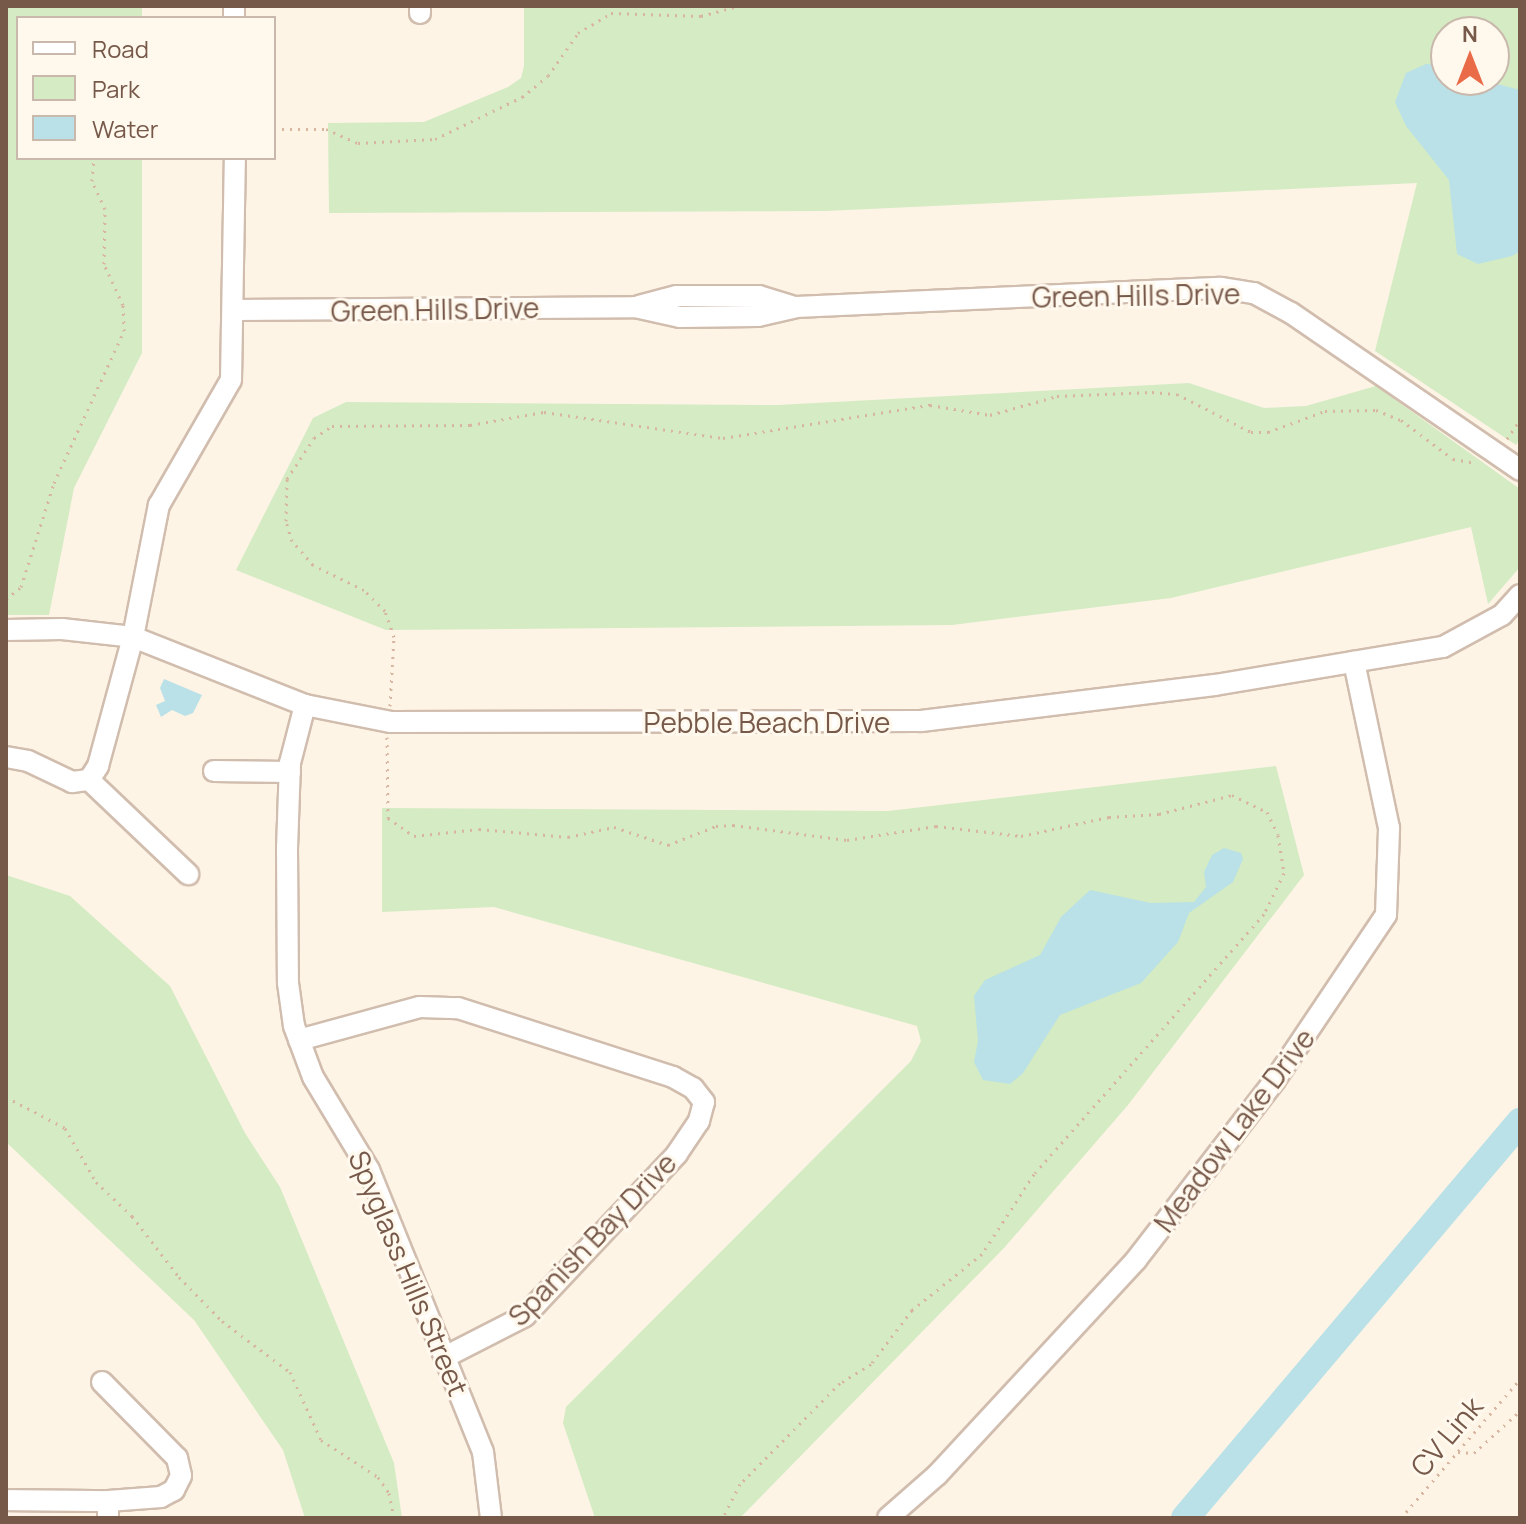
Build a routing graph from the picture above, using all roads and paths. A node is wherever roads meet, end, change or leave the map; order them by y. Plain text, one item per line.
1 (738, 6) edge
2 (276, 129) edge
3 (94, 160) edge
4 (235, 160) edge
5 (235, 310) junction
6 (1520, 420) edge
7 (1493, 451) junction
8 (1520, 470) edge
9 (1520, 595) edge
10 (6, 599) edge
11 (6, 630) edge
12 (133, 637) junction
13 (1354, 662) junction
14 (305, 705) junction
15 (388, 721) junction
16 (6, 757) edge
17 (214, 771) dead end
18 (290, 772) junction
19 (89, 780) junction
20 (188, 874) dead end
21 (299, 1040) junction
22 (6, 1097) edge
23 (445, 1357) junction
24 (1520, 1379) edge
25 (102, 1382) dead end
26 (1520, 1411) edge
27 (1458, 1452) junction
28 (6, 1500) edge
29 (108, 1510) edge
30 (394, 1518) edge
31 (491, 1518) edge
32 (723, 1518) edge
33 (888, 1518) edge
34 (1401, 1518) edge

1 - 2 path
3 - 10 path
4 - 5 street
5 - 7 street, Green Hills Drive
5 - 12 street
6 - 7 path
7 - 8 street, Green Hills Drive
7 - 15 path
9 - 13 street, Pebble Beach Drive
11 - 12 street, Pebble Beach Drive
12 - 14 street, Pebble Beach Drive
12 - 19 street
13 - 15 street, Pebble Beach Drive
13 - 33 street, Meadow Lake Drive
14 - 15 street, Pebble Beach Drive
14 - 18 street, Spyglass Hills Street
15 - 32 path
16 - 19 street
17 - 18 street
18 - 21 street, Spyglass Hills Street
19 - 20 street
21 - 23 street, Spyglass Hills Street
21 - 23 street, Spanish Bay Drive
22 - 30 path
23 - 31 street, Spyglass Hills Street
24 - 27 path, CV Link
25 - 29 street
26 - 27 path
27 - 34 path, CV Link
28 - 29 street

